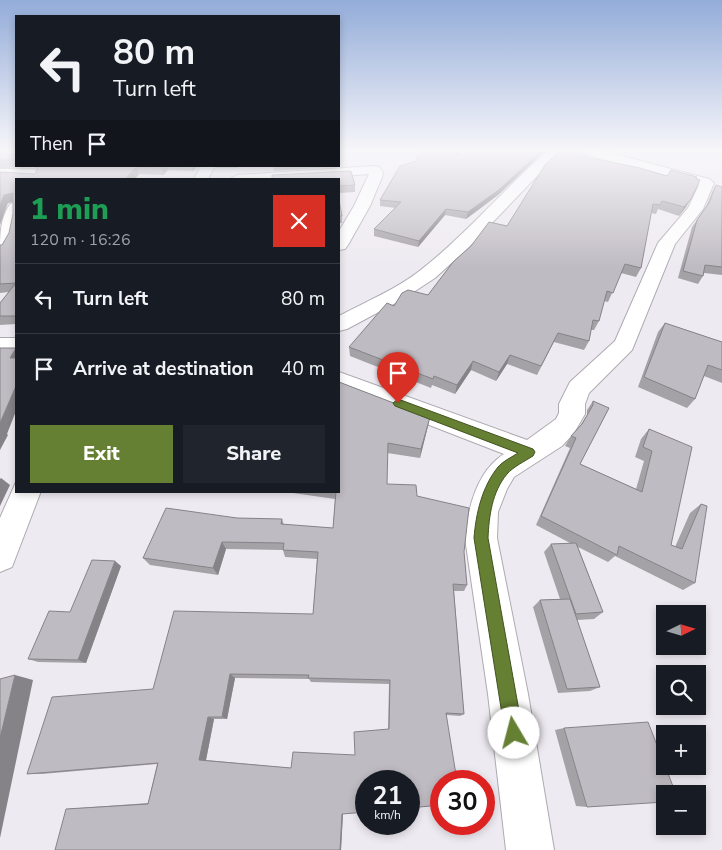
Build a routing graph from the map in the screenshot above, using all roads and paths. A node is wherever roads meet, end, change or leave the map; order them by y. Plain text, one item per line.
1 (370, 189) edge
2 (515, 189) edge
3 (711, 189) edge
4 (15, 210) edge
5 (340, 244) edge
6 (0, 248) edge
7 (340, 323) edge
8 (0, 345) edge
9 (15, 345) edge
10 (340, 381) edge
11 (529, 452) junction
12 (25, 493) edge
13 (0, 556) edge
14 (530, 850) edge

1 - 5 street
2 - 7 street
3 - 11 street
4 - 6 street
8 - 9 street
10 - 11 street
11 - 14 street
12 - 13 street

